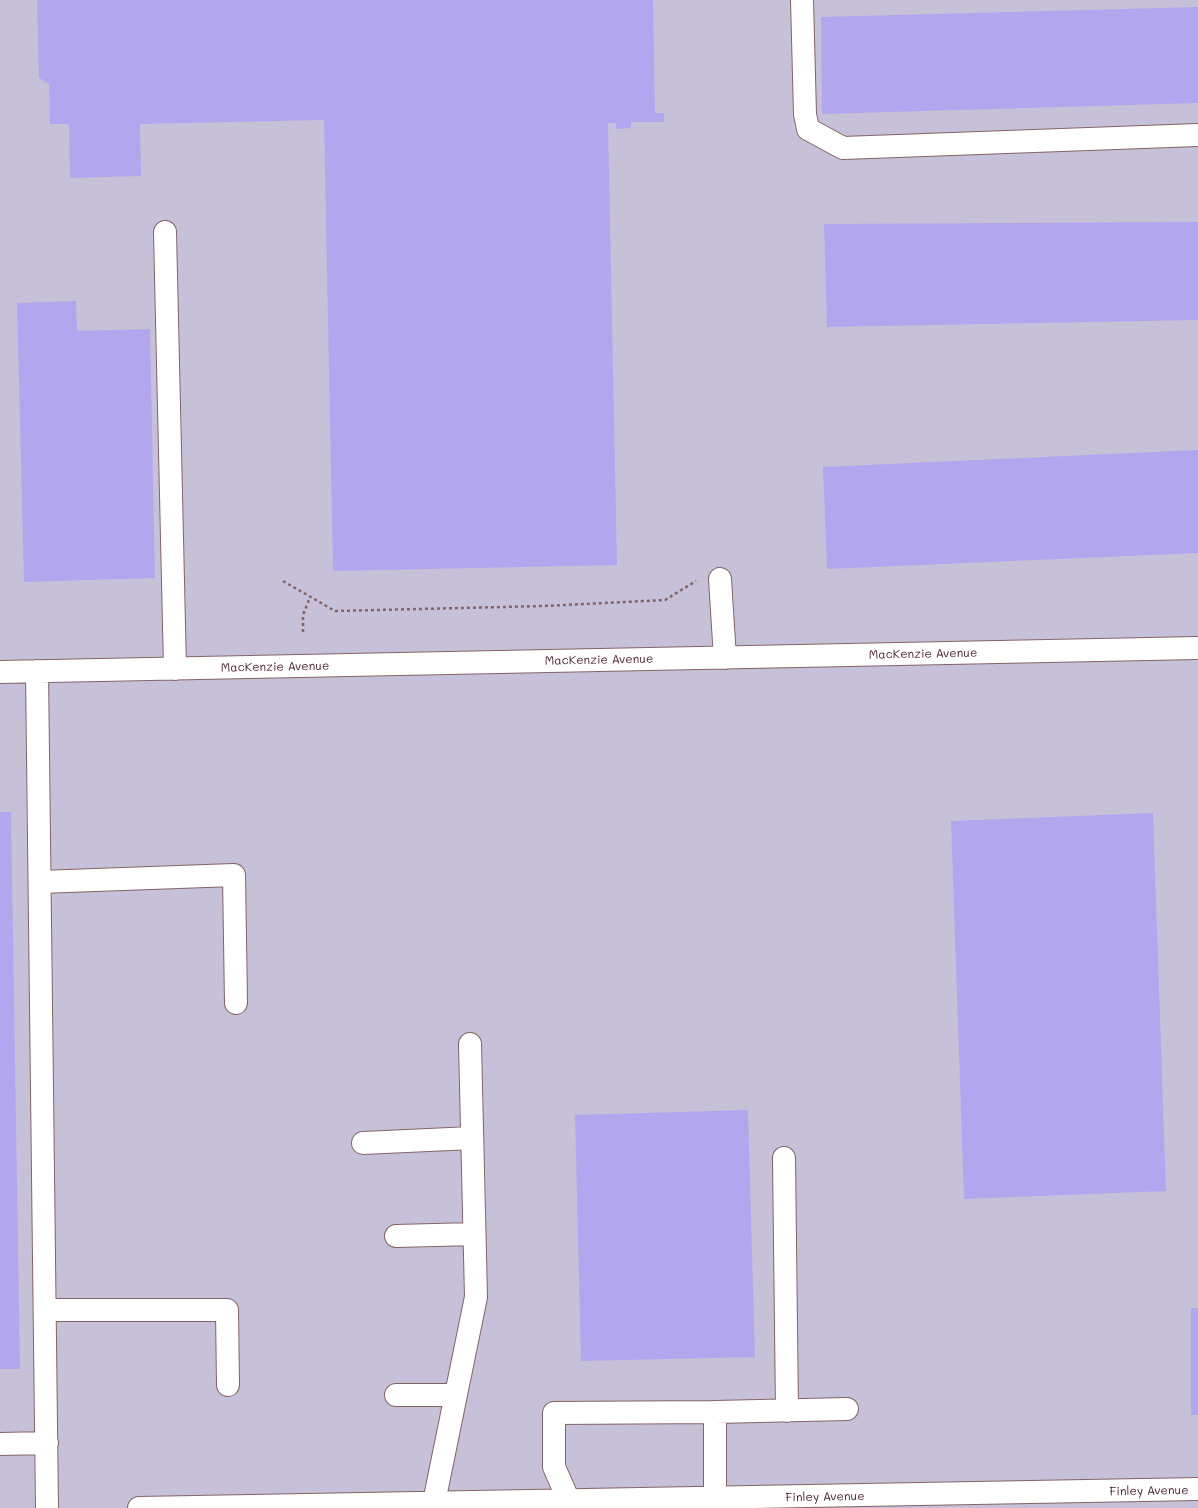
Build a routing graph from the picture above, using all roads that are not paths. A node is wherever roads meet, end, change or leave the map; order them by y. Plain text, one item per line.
1 (802, 0) edge
2 (1198, 136) edge
3 (165, 232) dead end
4 (720, 579) dead end
5 (1198, 648) edge
6 (725, 658) junction
7 (175, 669) junction
8 (37, 671) junction
9 (0, 672) edge
10 (40, 882) junction
11 (236, 1003) dead end
12 (470, 1044) dead end
13 (472, 1138) junction
14 (363, 1143) dead end
15 (784, 1158) dead end
16 (474, 1234) junction
17 (396, 1236) dead end
18 (45, 1310) junction
19 (228, 1385) dead end
20 (396, 1395) dead end
21 (455, 1395) junction
22 (847, 1409) dead end
23 (787, 1410) junction
24 (715, 1412) junction
25 (47, 1443) junction
26 (0, 1444) edge
27 (1198, 1489) edge
28 (715, 1499) junction
29 (1037, 1501) edge
30 (434, 1502) junction
31 (569, 1505) edge
32 (210, 1507) edge
33 (48, 1508) edge
34 (139, 1508) edge

1 - 2 street
3 - 7 street
4 - 6 street
5 - 6 street, MacKenzie Avenue
6 - 7 street, MacKenzie Avenue
7 - 8 street, MacKenzie Avenue
8 - 9 street, MacKenzie Avenue
8 - 10 street
10 - 11 street
10 - 18 street
12 - 13 street
13 - 14 street
13 - 16 street
15 - 23 street
16 - 17 street
16 - 21 street
18 - 19 street
18 - 25 street
20 - 21 street
21 - 30 street
22 - 23 street
23 - 24 street
24 - 28 street
24 - 31 street
25 - 26 street
25 - 33 street
27 - 29 street, Finley Avenue
28 - 29 street, Finley Avenue
28 - 31 street, Finley Avenue
30 - 31 street, Finley Avenue
30 - 32 street, Finley Avenue
32 - 34 street, Finley Avenue

